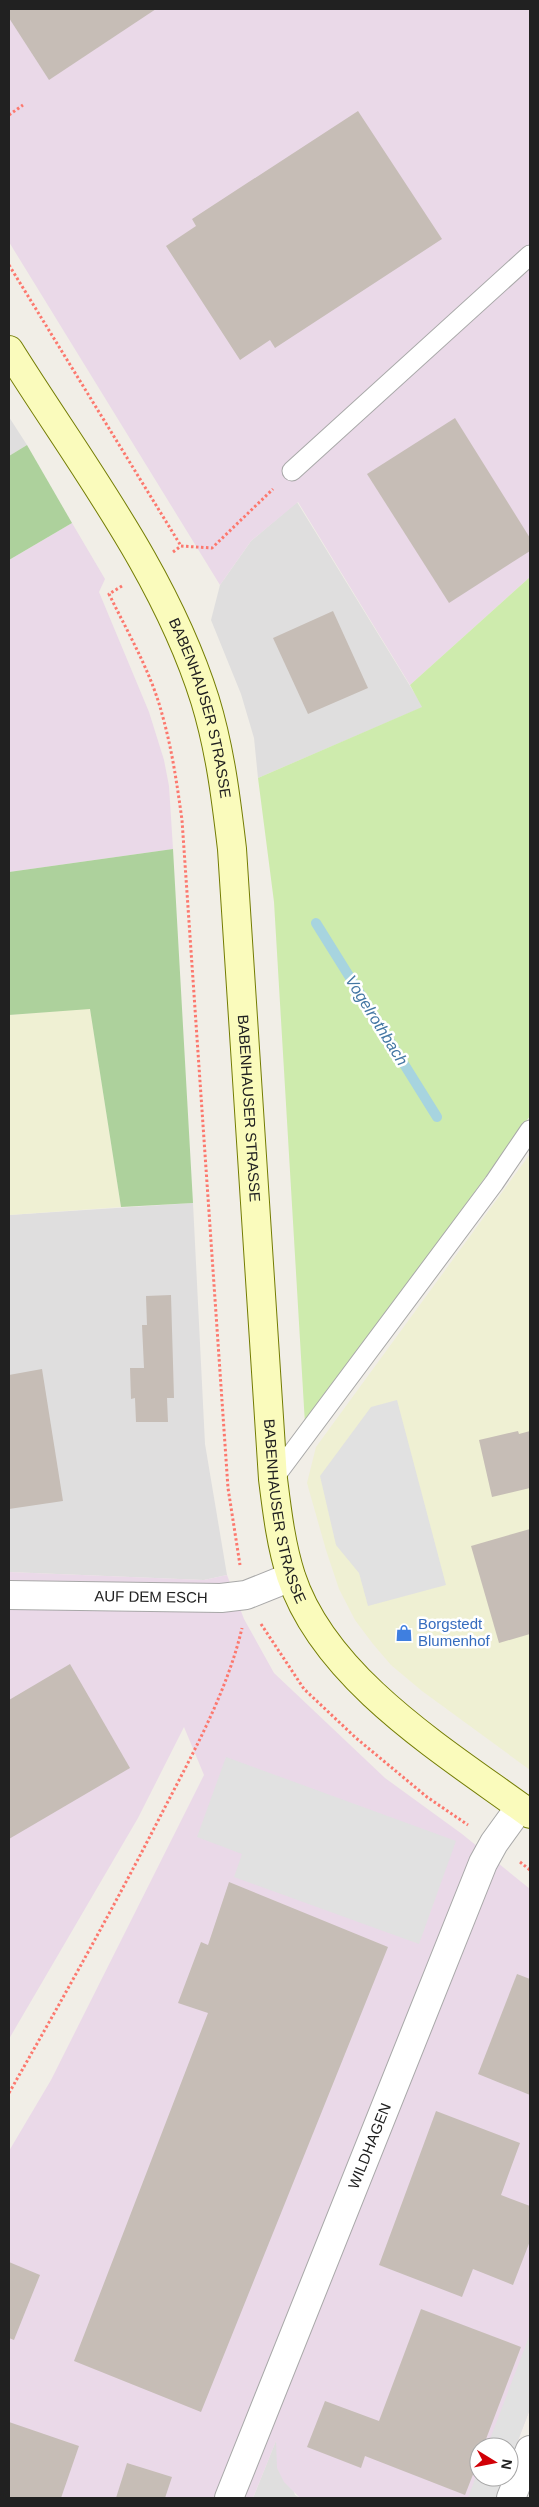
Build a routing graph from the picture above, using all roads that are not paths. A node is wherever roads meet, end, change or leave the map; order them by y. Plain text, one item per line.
1 (530, 255) edge
2 (9, 350) edge
3 (292, 471) road end
4 (530, 1130) edge
5 (273, 1479) junction
6 (291, 1577) junction
7 (9, 1595) edge
8 (525, 1811) edge
9 (530, 2450) edge
10 (235, 2496) edge
11 (511, 2498) edge

1 - 3 lane
2 - 5 main road, BABENHAUSER STRASSE
4 - 5 lane
5 - 6 main road, BABENHAUSER STRASSE
6 - 7 street, AUF DEM ESCH
6 - 8 main road, BABENHAUSER STRASSE
8 - 10 street, WILDHAGEN
9 - 11 street

